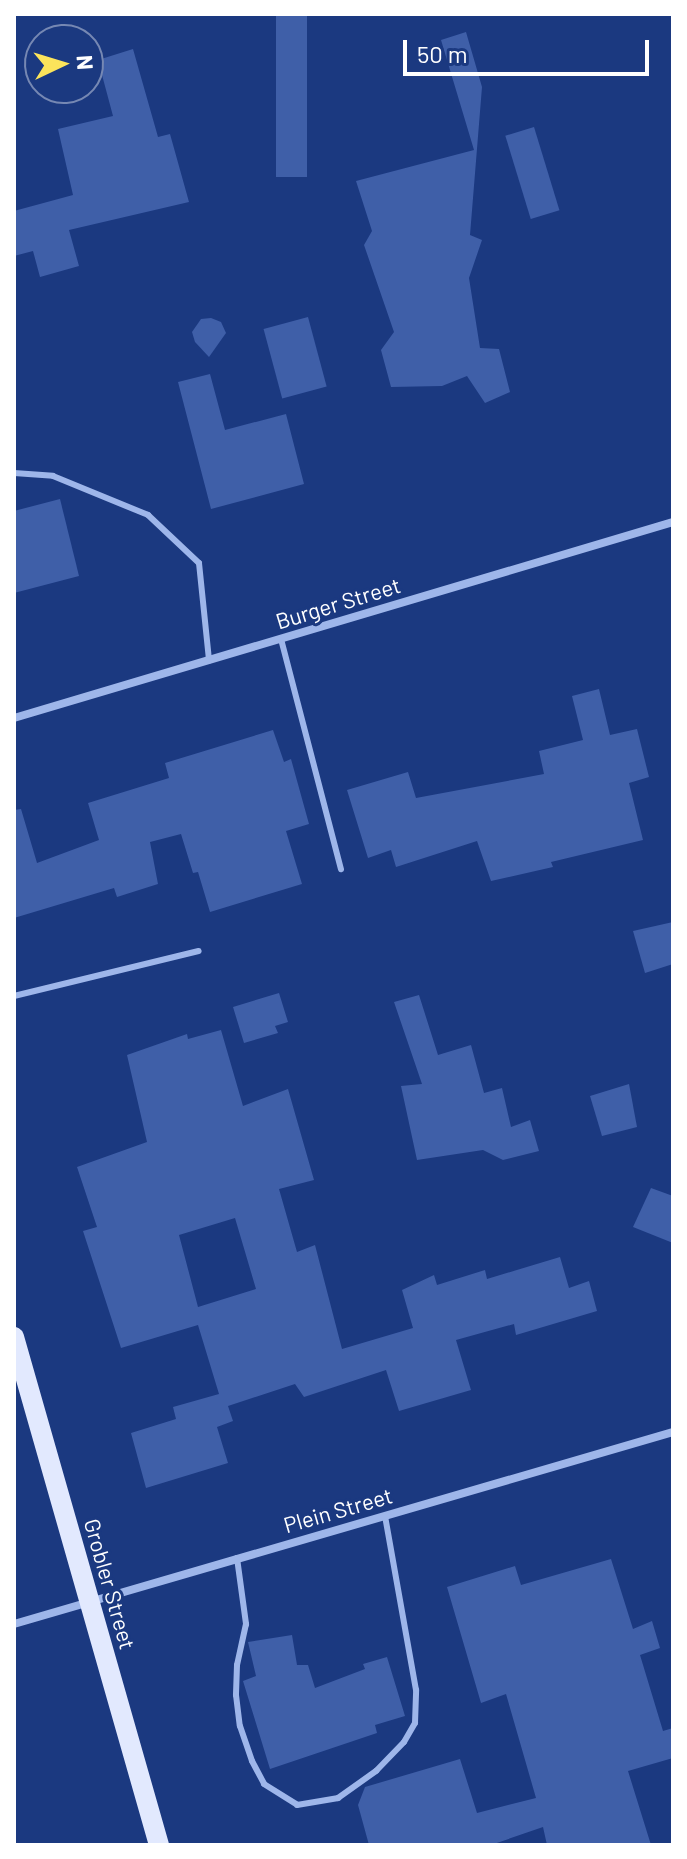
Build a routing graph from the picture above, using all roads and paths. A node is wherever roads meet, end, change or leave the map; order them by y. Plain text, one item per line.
1 (14, 473) edge
2 (673, 522) edge
3 (281, 639) junction
4 (209, 660) junction
5 (14, 718) edge
6 (341, 869) dead end
7 (199, 951) dead end
8 (14, 996) edge
9 (14, 1337) edge
10 (673, 1432) edge
11 (385, 1516) junction
12 (237, 1558) junction
13 (90, 1601) junction
14 (14, 1624) edge
15 (159, 1845) edge

1 - 4 lane
2 - 3 street, Burger Street
3 - 4 street, Burger Street
3 - 6 lane
4 - 5 street, Burger Street
7 - 8 lane
9 - 13 main road, Grobler Street
10 - 11 street, Plein Street
11 - 12 street, Plein Street
11 - 12 lane
12 - 13 street, Plein Street
13 - 14 street, Plein Street
13 - 15 main road, Grobler Street

